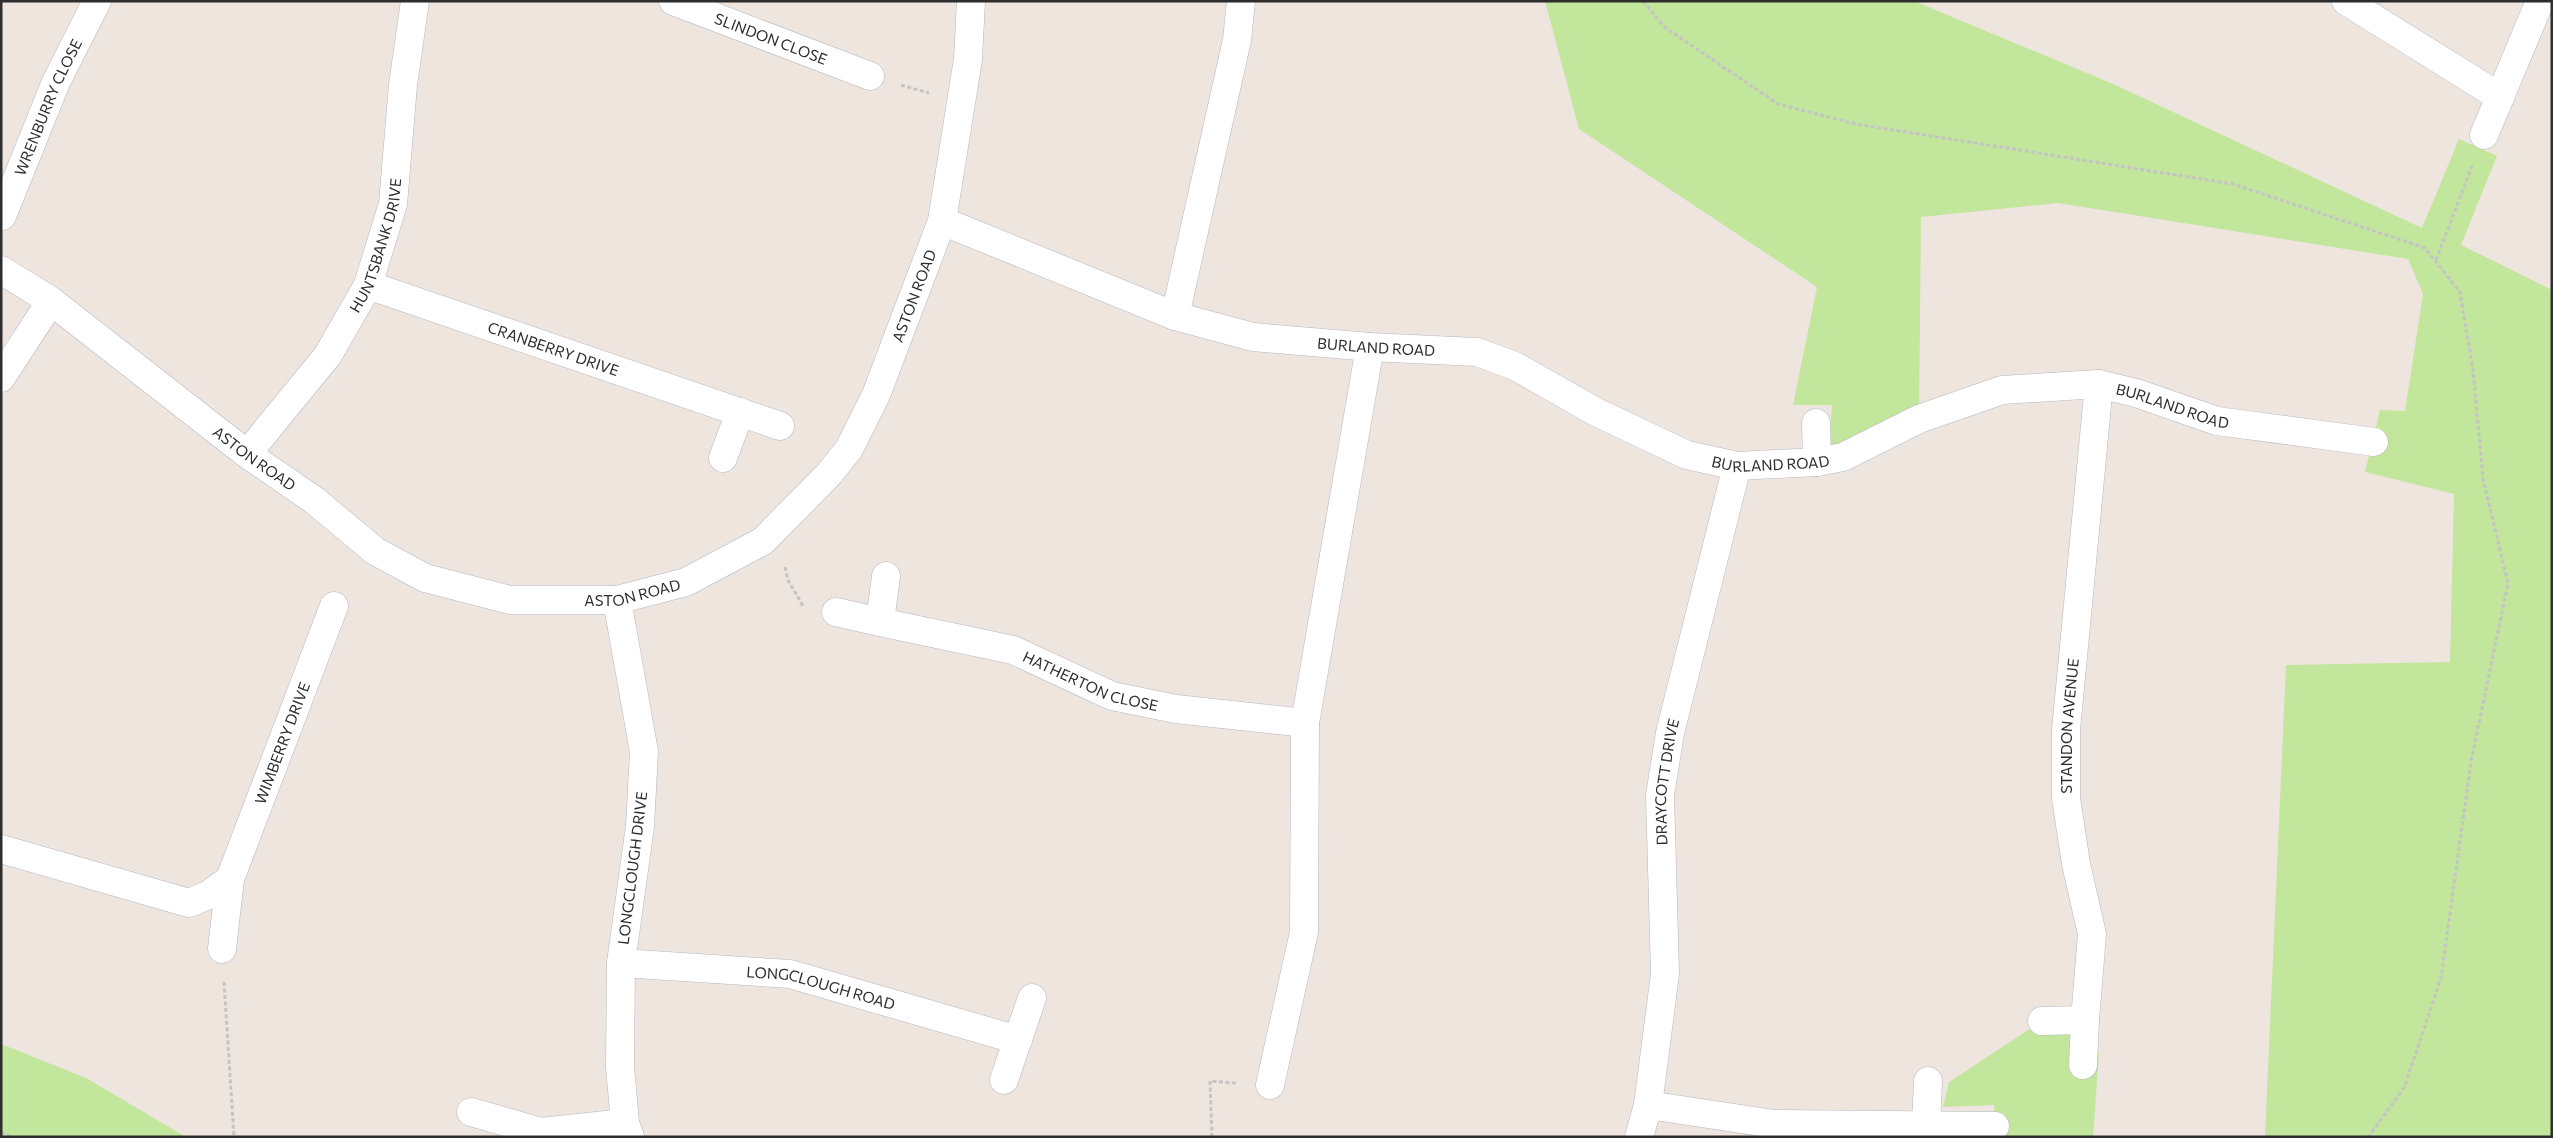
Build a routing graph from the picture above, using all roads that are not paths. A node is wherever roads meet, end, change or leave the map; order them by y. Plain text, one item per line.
1 (97, 1) edge
2 (415, 1) edge
3 (673, 1) edge
4 (971, 1) edge
5 (1241, 1) edge
6 (2346, 1) edge
7 (2540, 1) edge
8 (870, 76) road end
9 (2500, 97) junction
10 (2484, 135) road end
11 (2, 216) edge
12 (942, 221) junction
13 (1, 270) edge
14 (368, 285) junction
15 (51, 301) junction
16 (1175, 316) junction
17 (1370, 347) junction
18 (1, 378) edge
19 (2099, 384) junction
20 (740, 412) junction
21 (1816, 423) dead end
22 (780, 426) dead end
23 (2374, 442) dead end
24 (247, 454) junction
25 (723, 458) dead end
26 (1817, 462) junction
27 (1737, 466) junction
28 (886, 576) dead end
29 (617, 600) junction
30 (334, 606) dead end
31 (836, 612) road end
32 (880, 622) junction
33 (1305, 723) junction
34 (1, 849) edge
35 (230, 879) junction
36 (222, 949) road end
37 (621, 963) junction
38 (1032, 998) dead end
39 (2085, 1020) junction
40 (2042, 1021) dead end
41 (1018, 1040) junction
42 (2084, 1065) dead end
43 (1004, 1080) dead end
44 (1928, 1081) dead end
45 (1270, 1085) road end
46 (1648, 1105) junction
47 (472, 1112) dead end
48 (1926, 1125) junction
49 (1995, 1126) dead end
50 (627, 1130) edge
51 (1639, 1137) edge

1 - 11 street, WRENBURRY CLOSE
2 - 14 street, HUNTSBANK DRIVE
3 - 8 street, SLINDON CLOSE
4 - 12 street, ASTON ROAD
5 - 16 street
6 - 9 street
7 - 9 street
9 - 10 street
12 - 16 street, BURLAND ROAD
12 - 29 street, ASTON ROAD
13 - 15 street, ASTON ROAD
14 - 20 street, CRANBERRY DRIVE
14 - 24 street, HUNTSBANK DRIVE
15 - 18 street
15 - 24 street, ASTON ROAD
16 - 17 street, BURLAND ROAD
17 - 27 street, BURLAND ROAD
17 - 33 street
19 - 23 street, BURLAND ROAD
19 - 26 street, BURLAND ROAD
19 - 39 street, STANDON AVENUE
20 - 22 street, CRANBERRY DRIVE
20 - 25 street
21 - 26 street
24 - 29 street, ASTON ROAD
26 - 27 street, BURLAND ROAD
27 - 46 street, DRAYCOTT DRIVE
28 - 32 street
29 - 37 street, LONGCLOUGH DRIVE
30 - 35 street, WIMBERRY DRIVE
31 - 32 street, HATHERTON CLOSE
32 - 33 street, HATHERTON CLOSE
33 - 45 street
34 - 35 street
35 - 36 street, WIMBERRY DRIVE
37 - 41 street, LONGCLOUGH ROAD
37 - 50 street, LONGCLOUGH DRIVE
38 - 41 street
39 - 40 street
39 - 42 street, STANDON AVENUE
41 - 43 street
44 - 48 street
46 - 48 street
46 - 51 street, DRAYCOTT DRIVE
47 - 50 street
48 - 49 street

